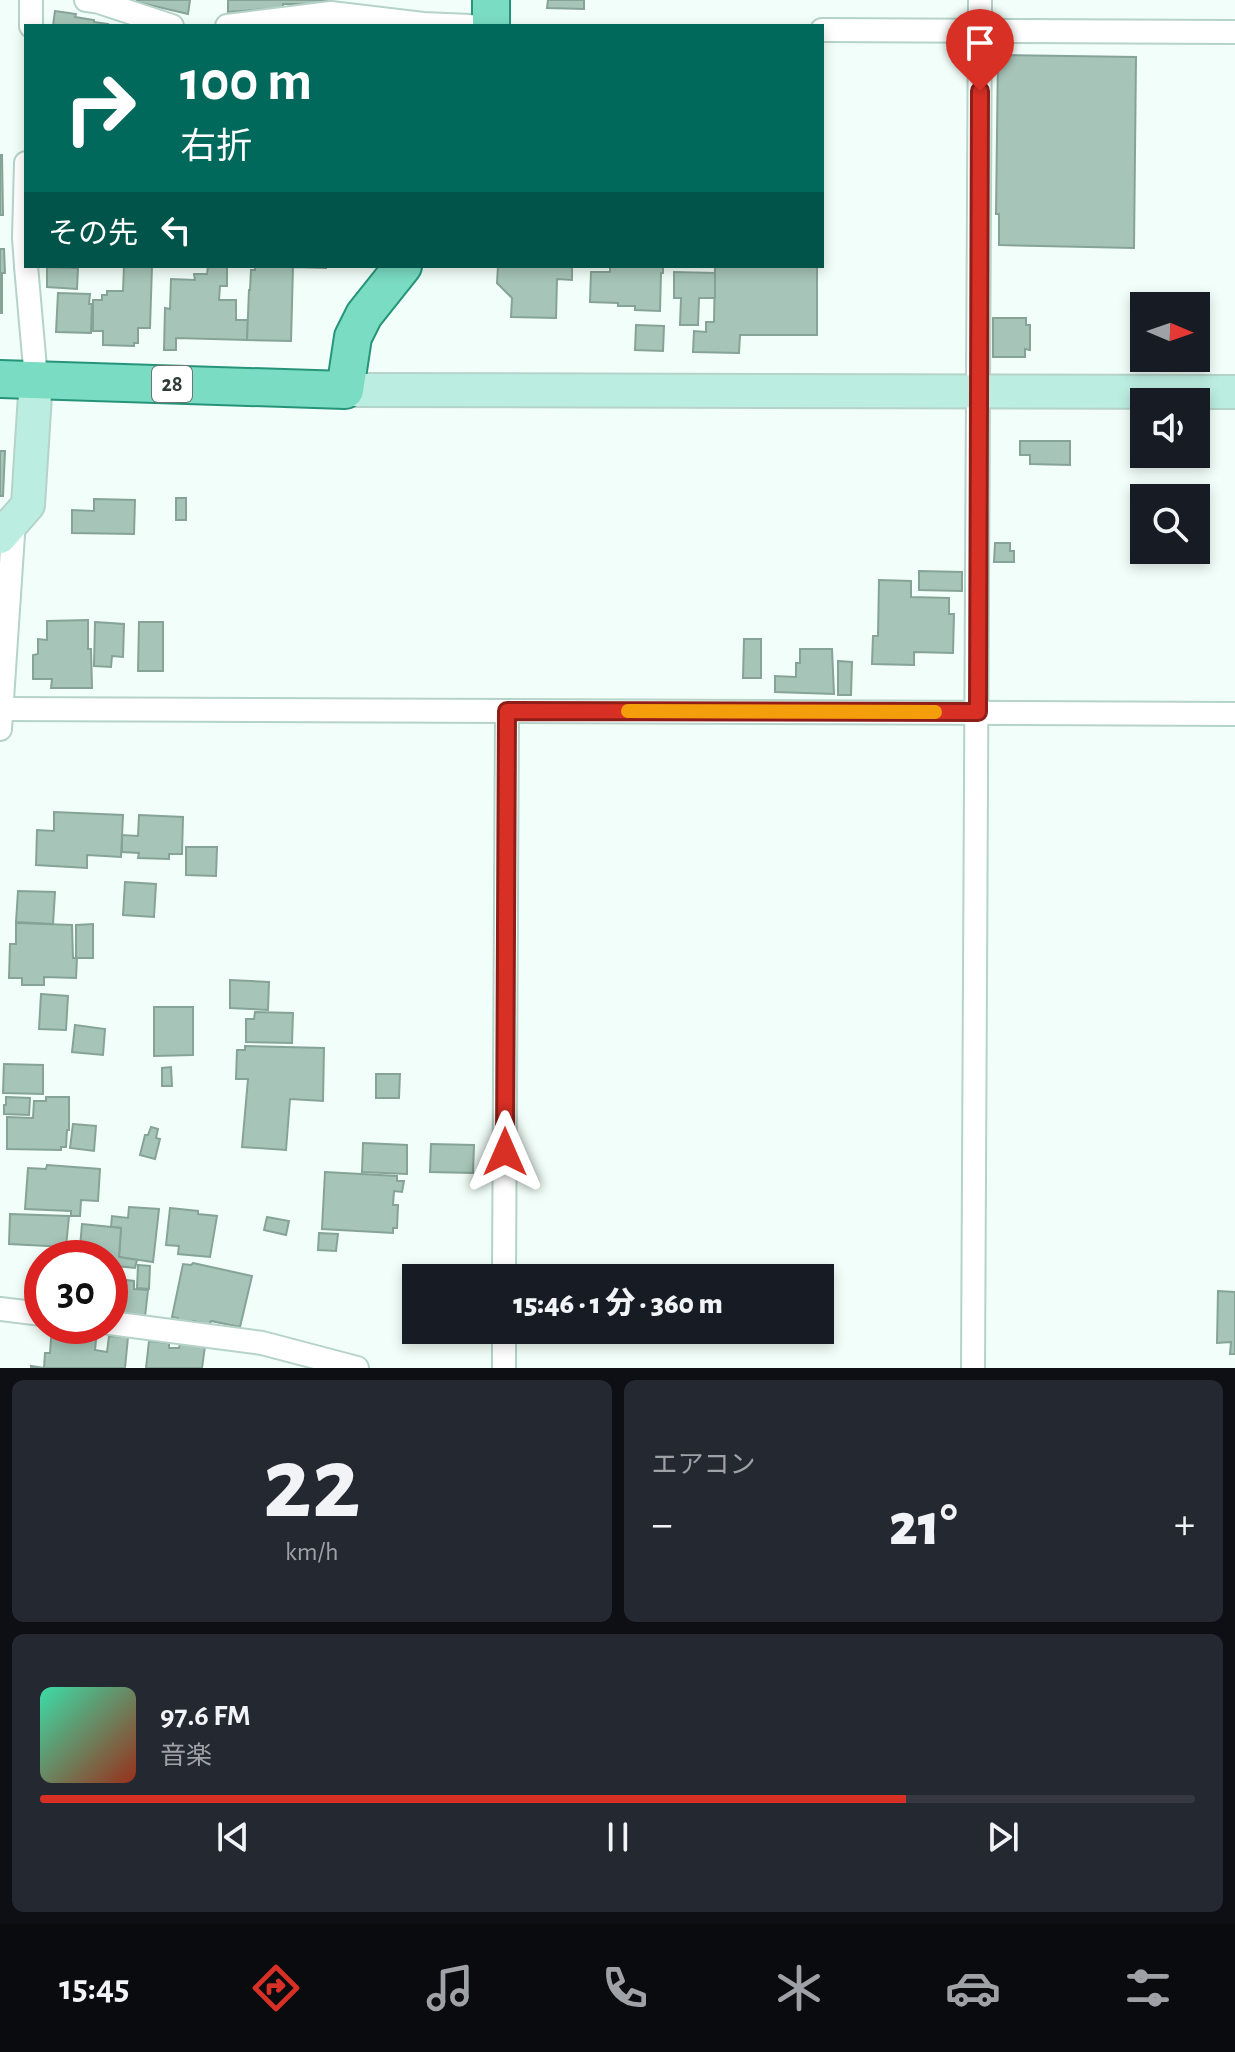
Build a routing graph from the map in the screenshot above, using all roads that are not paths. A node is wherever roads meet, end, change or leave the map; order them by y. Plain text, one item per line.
1 (31, 0) edge
2 (86, 0) edge
3 (491, 0) edge
4 (980, 0) edge
5 (31, 24) edge
6 (166, 24) edge
7 (243, 24) edge
8 (423, 24) edge
9 (491, 24) edge
10 (824, 30) edge
11 (980, 31) junction
12 (1235, 32) edge
13 (26, 268) edge
14 (401, 268) edge
15 (0, 379) edge
16 (36, 379) junction
17 (345, 390) junction
18 (979, 392) junction
19 (1235, 392) edge
20 (5, 526) edge
21 (1, 709) edge
22 (507, 711) junction
23 (978, 712) junction
24 (1235, 714) edge
25 (0, 729) edge
26 (504, 1264) edge
27 (0, 1309) edge
28 (24, 1312) edge
29 (128, 1325) edge
30 (504, 1344) edge
31 (357, 1368) edge
32 (504, 1368) edge
33 (973, 1368) edge

1 - 5 street
2 - 6 street
3 - 9 main road
4 - 11 street
7 - 8 street
10 - 11 street
11 - 12 street
11 - 18 street
13 - 16 street
14 - 17 main road
15 - 16 main road, 28
16 - 17 main road, 28
16 - 20 street
17 - 18 street
18 - 19 street
18 - 23 street
20 - 21 street
21 - 22 street
21 - 25 street
22 - 23 street
22 - 26 street
23 - 24 street
23 - 33 street
27 - 28 street
29 - 31 street
30 - 32 street

